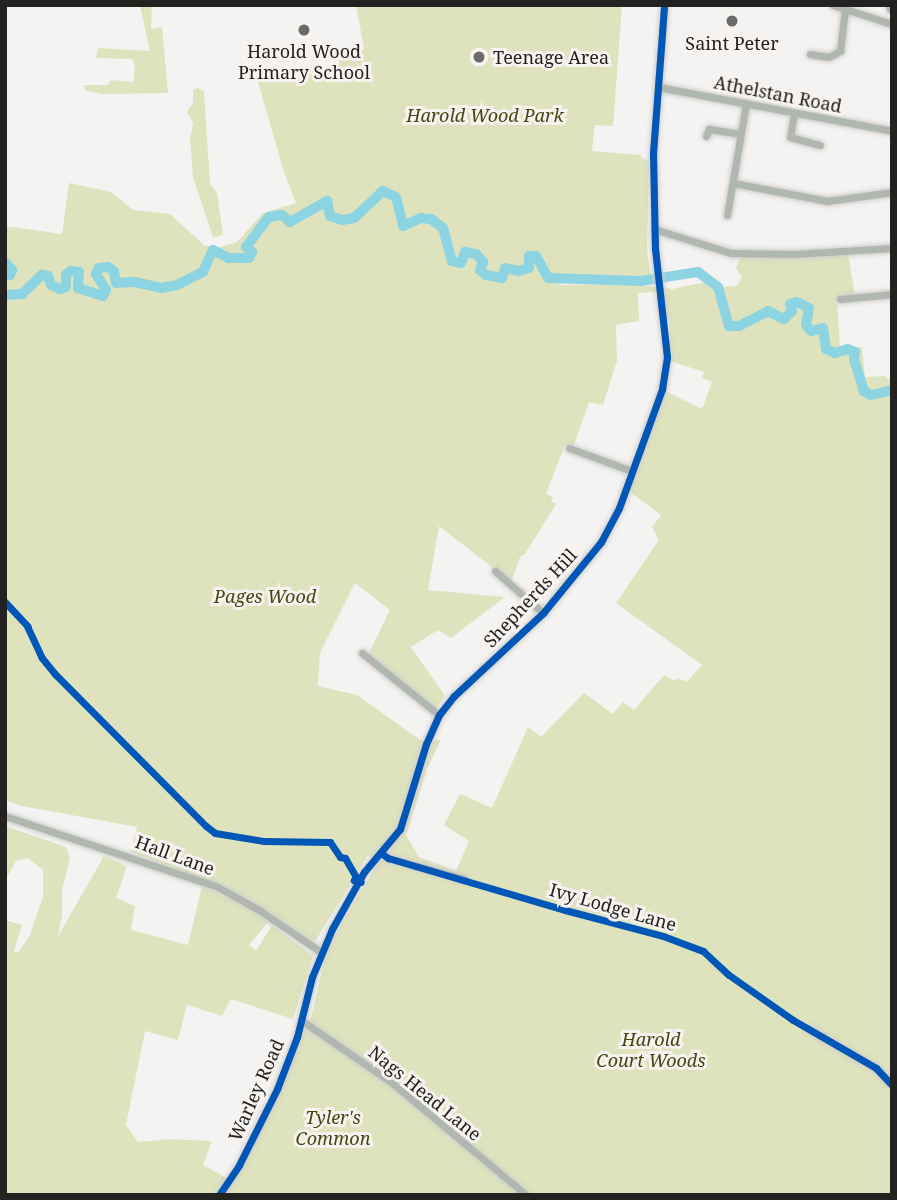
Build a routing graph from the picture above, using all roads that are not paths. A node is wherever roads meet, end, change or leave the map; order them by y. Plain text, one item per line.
1 (664, 5) edge
2 (832, 5) edge
3 (845, 9) junction
4 (892, 24) edge
5 (810, 54) dead end
6 (658, 87) junction
7 (746, 104) junction
8 (794, 113) junction
9 (892, 131) edge
10 (740, 134) junction
11 (706, 136) dead end
12 (820, 145) dead end
13 (733, 183) junction
14 (892, 192) edge
15 (727, 215) dead end
16 (654, 229) junction
17 (892, 248) edge
18 (892, 295) edge
19 (840, 299) dead end
20 (569, 448) dead end
21 (632, 471) junction
22 (495, 571) dead end
23 (543, 613) junction
24 (362, 653) dead end
25 (439, 715) junction
26 (5, 816) edge
27 (385, 856) junction
28 (464, 878) dead end
29 (321, 952) junction
30 (301, 1020) junction
31 (809, 1030) dead end
32 (892, 1085) edge
33 (219, 1195) edge
34 (526, 1195) edge

1 - 6 street, Shepherds Hill
2 - 3 street
3 - 4 street
3 - 5 street
6 - 7 street, Athelstan Road
6 - 16 street, Shepherds Hill
7 - 8 street, Athelstan Road
7 - 10 street
8 - 9 street, Athelstan Road
8 - 12 street
10 - 11 street
10 - 13 street
13 - 14 street
13 - 15 street
16 - 17 street
16 - 21 street, Shepherds Hill
18 - 19 street
20 - 21 street
21 - 23 street, Shepherds Hill
22 - 23 street, Shepherds Hill
23 - 25 street, Shepherds Hill
24 - 25 street
25 - 27 street, Shepherds Hill
26 - 29 street, Hall Lane
27 - 28 street
27 - 29 street, Shepherds Hill
29 - 30 street, Warley Road
30 - 33 street, Warley Road
30 - 34 street, Nags Head Lane
31 - 32 street

